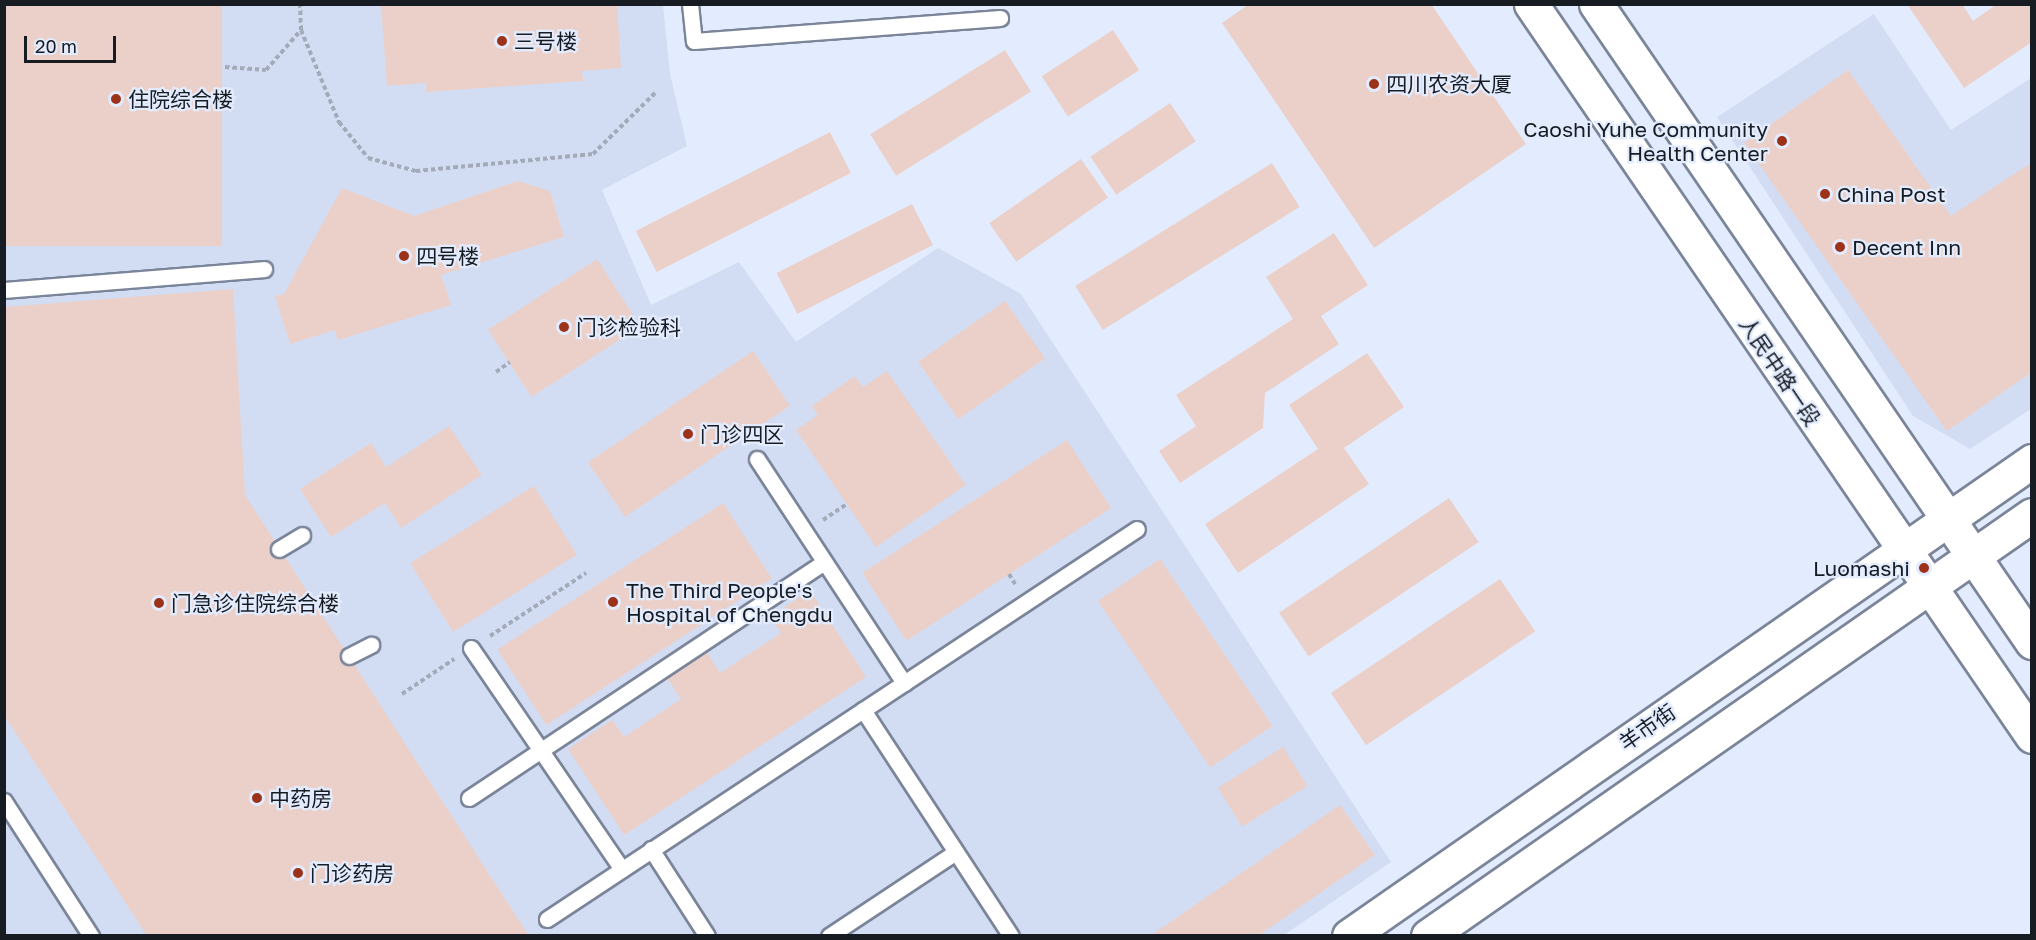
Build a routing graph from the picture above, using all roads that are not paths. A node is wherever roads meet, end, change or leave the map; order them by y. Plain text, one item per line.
1 (690, 4) edge
2 (1531, 4) edge
3 (1596, 4) edge
4 (1000, 18) dead end
5 (264, 269) dead end
6 (4, 290) edge
7 (757, 459) dead end
8 (2031, 461) edge
9 (2031, 515) edge
10 (1946, 518) junction
11 (1137, 529) dead end
12 (302, 535) dead end
13 (279, 549) dead end
14 (1902, 550) junction
15 (1972, 554) junction
16 (824, 562) junction
17 (1927, 586) junction
18 (2031, 642) edge
19 (371, 645) dead end
20 (471, 648) road end
21 (349, 656) dead end
22 (904, 683) junction
23 (863, 710) junction
24 (2031, 735) edge
25 (540, 749) junction
26 (469, 798) dead end
27 (4, 801) edge
28 (651, 849) junction
29 (956, 852) junction
30 (622, 869) junction
31 (547, 919) dead end
32 (92, 936) edge
33 (707, 936) edge
34 (829, 936) edge
35 (1011, 936) edge
36 (1348, 936) edge
37 (1428, 936) edge

1 - 4 lane
2 - 14 main road, 人民中路一段
3 - 10 main road
5 - 6 lane
7 - 16 lane
8 - 10 main road, 羊市街
9 - 15 main road
10 - 14 main road, 羊市街
10 - 15 main road
11 - 22 lane
12 - 13 lane
14 - 17 main road, 人民中路一段
14 - 36 main road, 羊市街
15 - 17 main road
15 - 18 main road
16 - 22 lane
16 - 25 lane
17 - 24 main road, 人民中路一段
17 - 37 main road
19 - 21 lane
20 - 25 lane
22 - 23 lane
23 - 28 lane
23 - 29 lane
25 - 26 lane
25 - 30 lane
27 - 32 lane
28 - 30 lane
28 - 33 lane
29 - 34 lane
29 - 35 lane
30 - 31 lane

